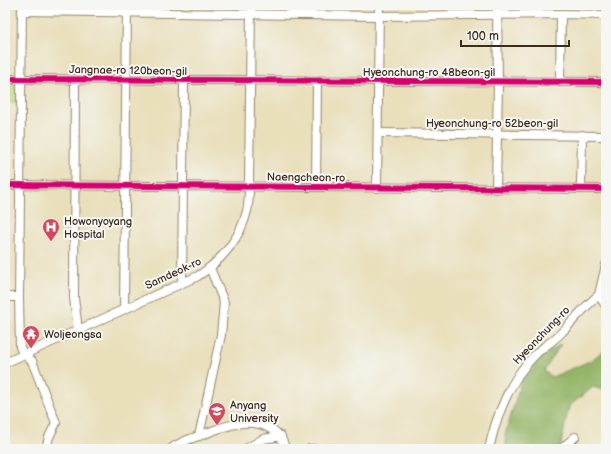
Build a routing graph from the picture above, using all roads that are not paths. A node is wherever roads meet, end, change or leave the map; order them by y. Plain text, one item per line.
1 (379, 5) edge
2 (497, 5) edge
3 (22, 8) edge
4 (127, 9) edge
5 (251, 9) edge
6 (561, 14) junction
7 (496, 15) junction
8 (606, 15) edge
9 (378, 16) junction
10 (5, 79) edge
11 (21, 79) junction
12 (75, 79) junction
13 (126, 79) junction
14 (184, 80) junction
15 (317, 81) junction
16 (251, 82) junction
17 (378, 82) junction
18 (498, 82) junction
19 (560, 82) junction
20 (606, 82) edge
21 (378, 133) junction
22 (497, 135) junction
23 (582, 135) junction
24 (606, 136) edge
25 (5, 185) edge
26 (20, 185) junction
27 (75, 186) junction
28 (126, 186) junction
29 (184, 186) junction
30 (250, 186) junction
31 (316, 187) junction
32 (377, 188) junction
33 (496, 189) junction
34 (581, 189) junction
35 (606, 189) edge
36 (606, 265) edge
37 (210, 268) junction
38 (182, 282) junction
39 (599, 295) junction
40 (5, 297) edge
41 (19, 297) junction
42 (606, 306) edge
43 (124, 309) junction
44 (78, 330) junction
45 (23, 354) junction
46 (5, 363) edge
47 (199, 436) junction
48 (281, 436) junction
49 (575, 437) dead end
50 (46, 449) edge
51 (171, 449) edge
52 (246, 449) edge
53 (285, 449) edge
54 (310, 449) edge
55 (322, 449) edge
56 (489, 449) edge
57 (561, 449) edge

1 - 9 street
2 - 7 street
3 - 4 street
3 - 11 street
4 - 5 street
4 - 13 street
5 - 9 street
5 - 16 street, Samdeok-ro
6 - 7 street
6 - 8 street
6 - 19 street
7 - 9 street
7 - 18 street
9 - 17 street
10 - 11 street, Jangnae-ro 120beon-gil
11 - 12 street, Jangnae-ro 120beon-gil
11 - 26 street
12 - 13 street, Jangnae-ro 120beon-gil
12 - 27 street
13 - 14 street, Jangnae-ro 120beon-gil
13 - 28 street
14 - 16 street, Jangnae-ro 120beon-gil
14 - 29 street
15 - 16 street, Hyeonchung-ro 48beon-gil
15 - 17 street, Hyeonchung-ro 48beon-gil
15 - 31 street
16 - 30 street, Samdeok-ro
17 - 18 street, Hyeonchung-ro 48beon-gil
17 - 21 street
18 - 19 street, Hyeonchung-ro 48beon-gil
18 - 22 street
19 - 20 street, Hyeonchung-ro 48beon-gil
21 - 22 street, Hyeonchung-ro 52beon-gil
21 - 32 street
22 - 23 street, Hyeonchung-ro 52beon-gil
22 - 33 street
23 - 24 street, Hyeonchung-ro 52beon-gil
23 - 34 street
25 - 26 street, Naengcheon-ro
26 - 27 street, Naengcheon-ro
26 - 41 street
27 - 28 street, Naengcheon-ro
27 - 44 street
28 - 29 street, Naengcheon-ro
28 - 43 street
29 - 30 street, Naengcheon-ro
29 - 38 street
30 - 31 street, Naengcheon-ro
30 - 37 street, Samdeok-ro
31 - 32 street, Naengcheon-ro
32 - 33 street, Naengcheon-ro
33 - 34 street, Naengcheon-ro
34 - 35 street, Naengcheon-ro
36 - 39 street
37 - 38 street, Samdeok-ro
37 - 47 street
38 - 43 street, Samdeok-ro
39 - 42 street
39 - 56 street, Hyeonchung-ro
40 - 41 street
41 - 45 street
43 - 44 street, Samdeok-ro
44 - 45 street, Samdeok-ro
45 - 46 street, Samdeok-ro
45 - 50 street
47 - 48 street
47 - 51 street
48 - 52 street
48 - 53 street
49 - 57 street
54 - 55 street

